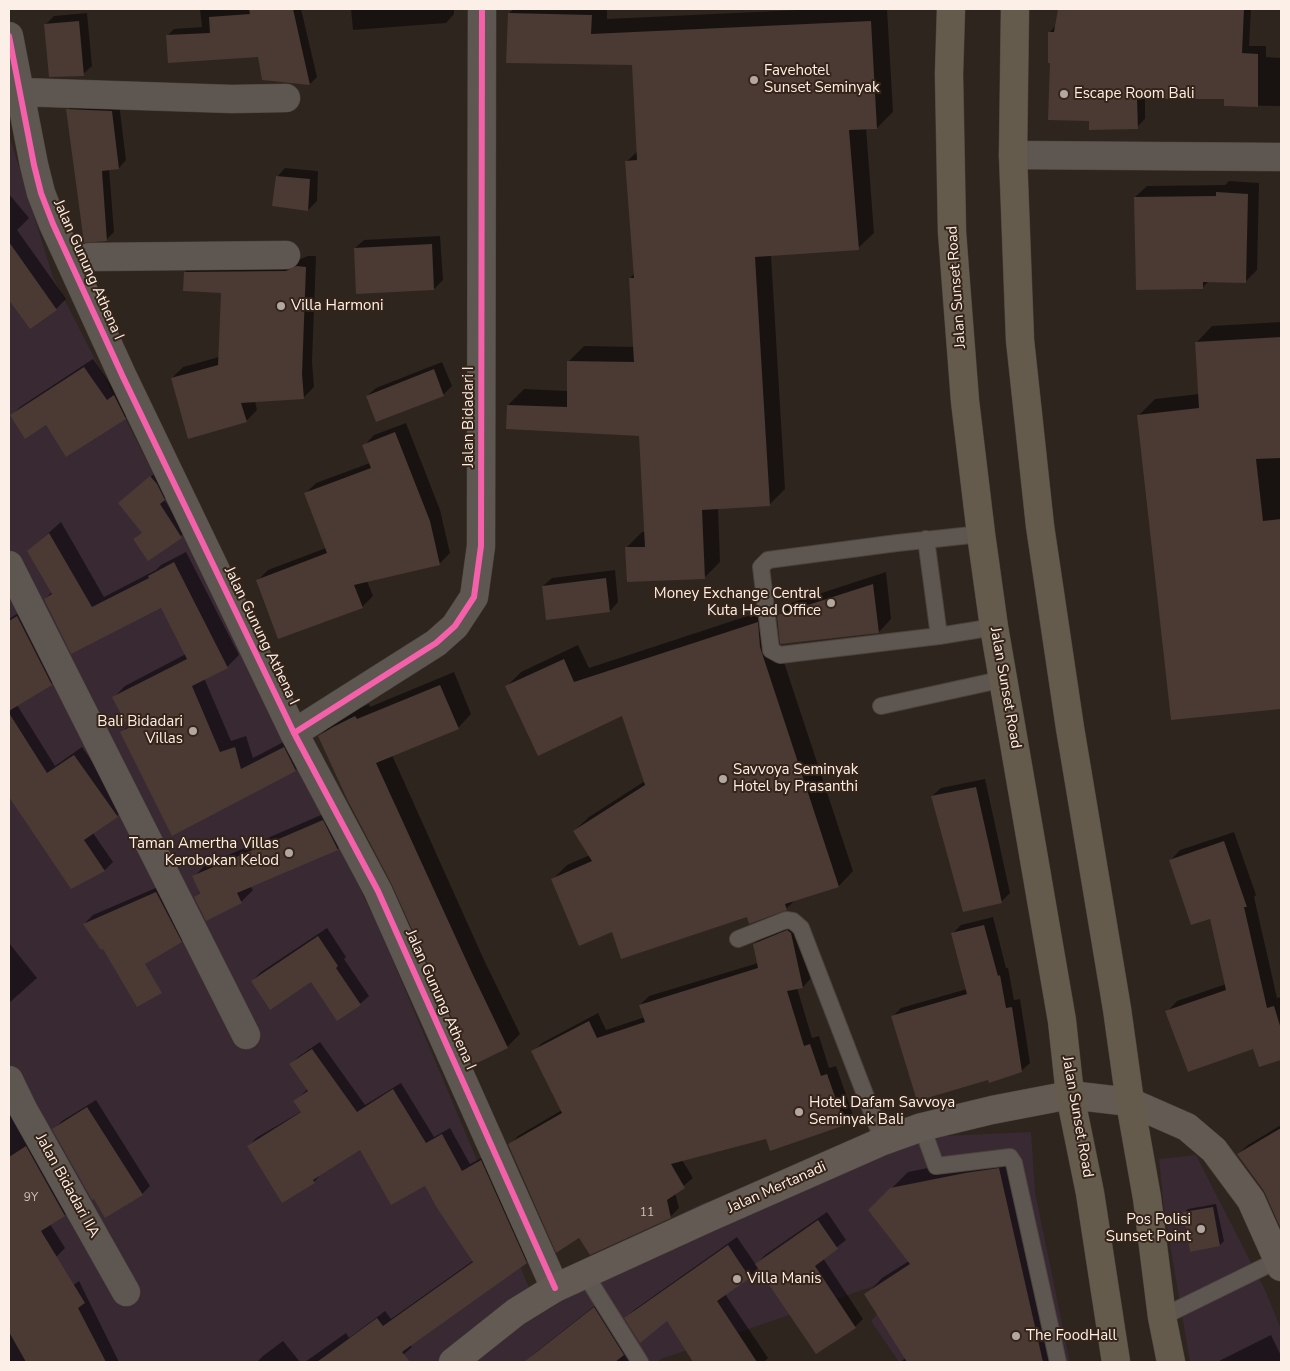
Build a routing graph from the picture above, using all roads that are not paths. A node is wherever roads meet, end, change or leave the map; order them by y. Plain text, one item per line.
1 (482, 9) edge
2 (951, 9) edge
3 (1015, 9) edge
4 (9, 36) edge
5 (20, 92) junction
6 (286, 98) dead end
7 (1013, 155) junction
8 (1281, 157) edge
9 (286, 255) dead end
10 (70, 261) junction
11 (981, 534) junction
12 (926, 540) junction
13 (9, 565) edge
14 (994, 627) junction
15 (939, 636) junction
16 (1004, 679) junction
17 (881, 706) dead end
18 (294, 733) junction
19 (738, 939) dead end
20 (246, 1035) dead end
21 (9, 1080) edge
22 (1070, 1094) junction
23 (1130, 1102) junction
24 (922, 1127) junction
25 (883, 1141) junction
26 (1280, 1263) edge
27 (585, 1274) junction
28 (555, 1288) junction
29 (126, 1292) dead end
30 (1162, 1317) junction
31 (453, 1362) edge
32 (640, 1362) edge
33 (1058, 1362) edge
34 (1116, 1362) edge
35 (1171, 1362) edge

1 - 18 street, Jalan Bidadari I
2 - 11 highway, Jalan Sunset Road
3 - 7 highway
4 - 5 street, Jalan Gunung Athena I
5 - 6 street
5 - 10 street, Jalan Gunung Athena I
7 - 8 street
7 - 23 highway
9 - 10 street
10 - 18 street, Jalan Gunung Athena I
11 - 12 lane
11 - 14 highway, Jalan Sunset Road
12 - 15 lane
12 - 15 lane
13 - 20 street
14 - 15 lane
14 - 16 highway, Jalan Sunset Road
16 - 17 lane
16 - 22 highway, Jalan Sunset Road
18 - 28 street, Jalan Gunung Athena I
19 - 25 lane
21 - 29 street, Jalan Bidadari IIA
22 - 23 street, Jalan Mertanadi
22 - 24 street, Jalan Mertanadi
22 - 34 highway, Jalan Sunset Road
23 - 26 street, Jalan Mertanadi
23 - 30 highway
24 - 25 street, Jalan Mertanadi
24 - 33 lane
25 - 27 street, Jalan Mertanadi
26 - 30 lane
27 - 28 street, Jalan Mertanadi
27 - 32 lane
28 - 31 street, Jalan Mertanadi
30 - 35 highway

